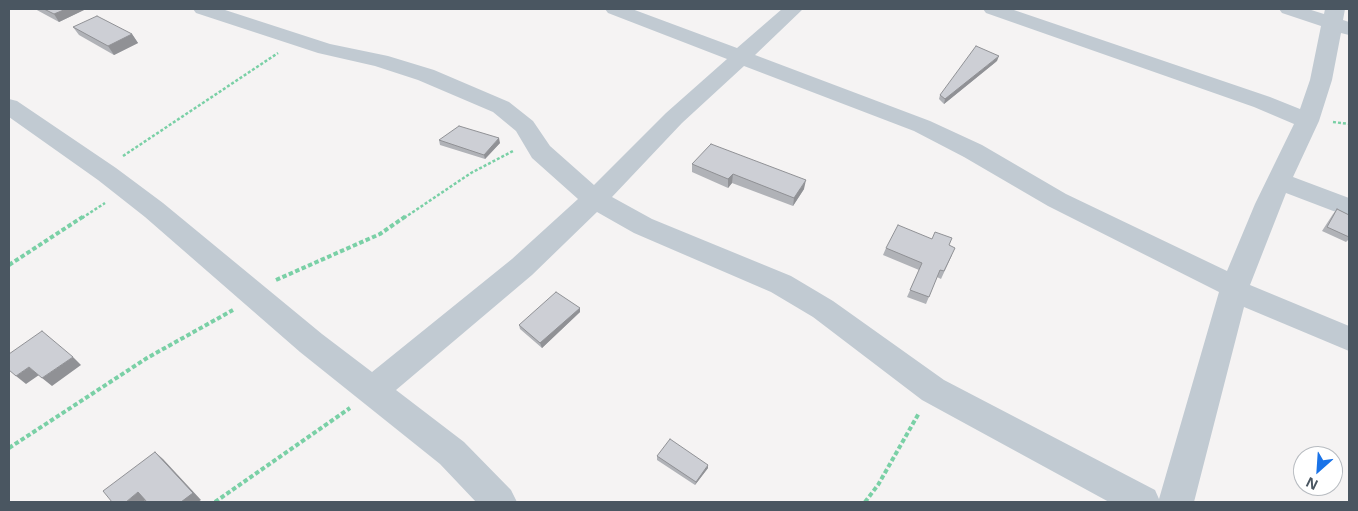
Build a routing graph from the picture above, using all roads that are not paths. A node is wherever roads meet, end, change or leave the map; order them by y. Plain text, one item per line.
1 (203, 9) edge
2 (615, 9) edge
3 (793, 9) edge
4 (993, 9) edge
5 (1289, 9) edge
6 (1339, 20) edge
7 (741, 56) junction
8 (9, 106) edge
9 (1307, 121) junction
10 (1280, 181) junction
11 (595, 199) junction
12 (1349, 208) edge
13 (1235, 288) junction
14 (1349, 339) edge
15 (372, 390) junction
16 (500, 502) edge
17 (1143, 502) edge
18 (1176, 502) edge

1 - 11 street
2 - 7 street
3 - 7 street
4 - 9 street
5 - 6 street
6 - 9 street
7 - 11 street
7 - 13 street
8 - 15 street
9 - 10 street
10 - 12 street
10 - 13 street
11 - 15 street
11 - 17 street
13 - 14 street
13 - 18 street
15 - 16 street

